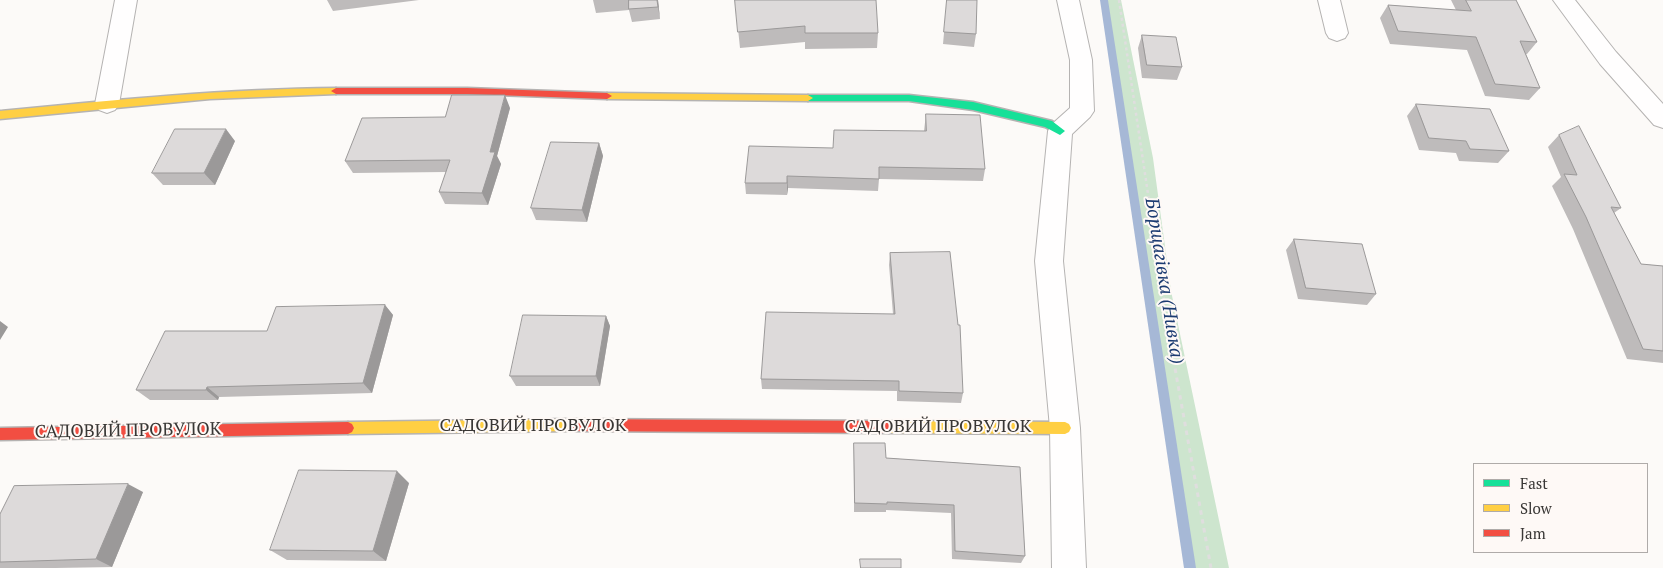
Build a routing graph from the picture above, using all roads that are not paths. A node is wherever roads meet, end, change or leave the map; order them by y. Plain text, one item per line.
1 (126, 0) edge
2 (1068, 0) edge
3 (1329, 0) edge
4 (1564, 0) edge
5 (1337, 33) dead end
6 (107, 104) junction
7 (0, 115) edge
8 (1663, 120) edge
9 (1060, 131) junction
10 (1066, 428) junction
11 (0, 434) edge
12 (1069, 568) edge

1 - 6 street
2 - 9 street
3 - 5 street
4 - 8 street
6 - 7 street
6 - 9 street
9 - 10 street
10 - 11 street, САДОВИЙ ПРОВУЛОК
10 - 12 street

